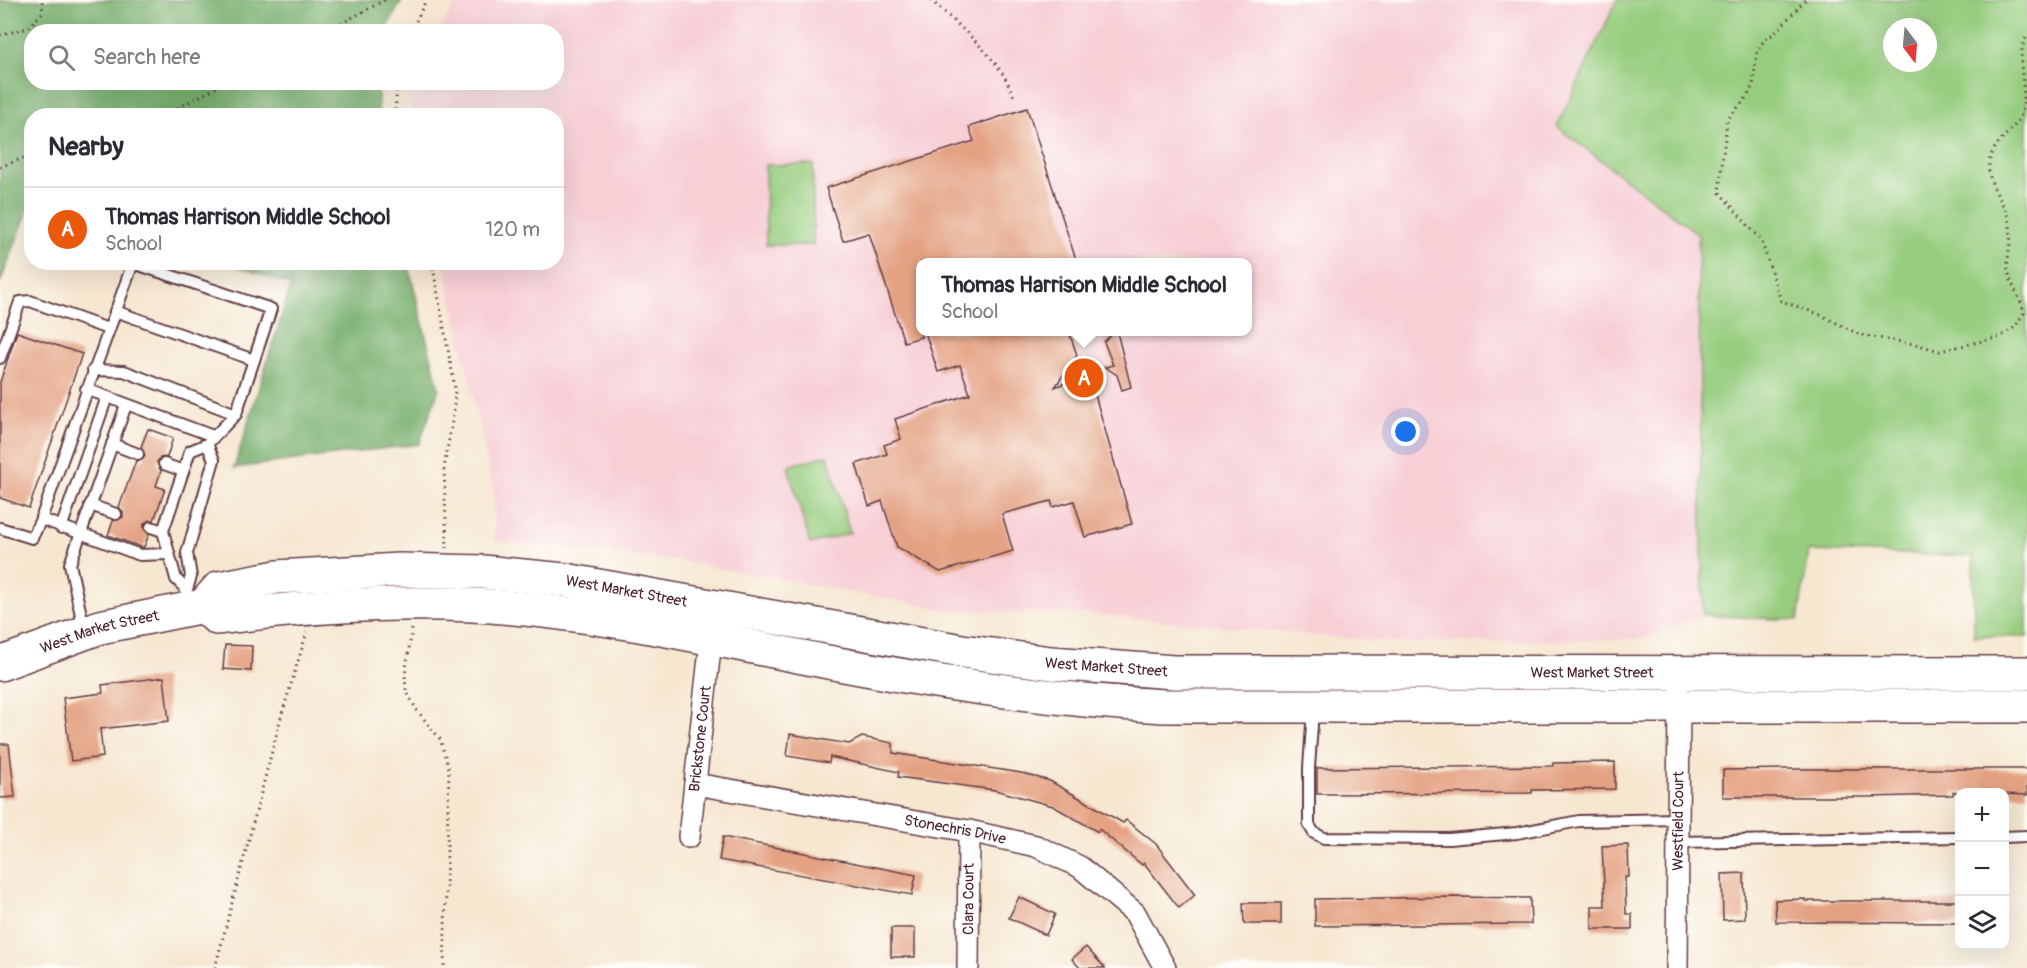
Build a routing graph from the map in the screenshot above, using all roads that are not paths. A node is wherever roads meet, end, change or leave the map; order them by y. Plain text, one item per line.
1 (130, 270) edge
2 (154, 270) edge
3 (115, 311) junction
4 (108, 329) junction
5 (0, 358) edge
6 (254, 360) junction
7 (93, 370) junction
8 (86, 388) junction
9 (107, 397) junction
10 (126, 405) junction
11 (236, 414) junction
12 (210, 440) junction
13 (112, 444) junction
14 (138, 454) dead end
15 (164, 464) dead end
16 (183, 471) junction
17 (90, 504) junction
18 (116, 514) dead end
19 (41, 519) junction
20 (151, 527) dead end
21 (0, 528) edge
22 (62, 528) junction
23 (163, 531) junction
24 (79, 535) junction
25 (168, 554) junction
26 (192, 601) junction
27 (85, 633) junction
28 (711, 640) junction
29 (0, 664) edge
30 (2027, 672) edge
31 (1679, 673) junction
32 (2027, 706) edge
33 (1313, 707) junction
34 (1679, 707) junction
35 (695, 784) junction
36 (1678, 819) junction
37 (969, 831) junction
38 (2027, 836) edge
39 (689, 837) dead end
40 (1955, 837) edge
41 (2009, 837) edge
42 (1678, 842) junction
43 (968, 968) edge
44 (1165, 968) edge
45 (1677, 968) edge

1 - 3 lane
2 - 6 lane
3 - 4 lane
3 - 6 lane
4 - 5 lane
4 - 7 lane
6 - 11 lane
7 - 8 lane
7 - 11 lane
8 - 9 lane
8 - 19 lane
9 - 10 lane
9 - 22 lane
10 - 12 lane
10 - 13 lane
11 - 12 lane
12 - 16 lane
12 - 26 lane
13 - 14 lane
13 - 17 lane
15 - 16 lane
16 - 23 lane
17 - 18 lane
17 - 24 lane
19 - 21 lane
19 - 22 lane
20 - 23 lane
22 - 24 lane
23 - 25 lane
24 - 25 lane
24 - 27 lane
25 - 26 lane
26 - 27 main road, West Market Street
26 - 28 main road
26 - 31 main road, West Market Street
27 - 29 main road, West Market Street
28 - 33 main road
28 - 35 street, Brickstone Court
30 - 31 main road, West Market Street
31 - 34 street, Westfield Court
32 - 34 main road
33 - 34 main road
33 - 36 lane
34 - 36 street, Westfield Court
35 - 37 street, Stonechris Drive
35 - 39 street, Brickstone Court
36 - 42 street, Westfield Court
37 - 43 street, Clara Court
37 - 44 street, Stonechris Drive
38 - 41 lane
40 - 42 lane
42 - 45 street, Westfield Court

